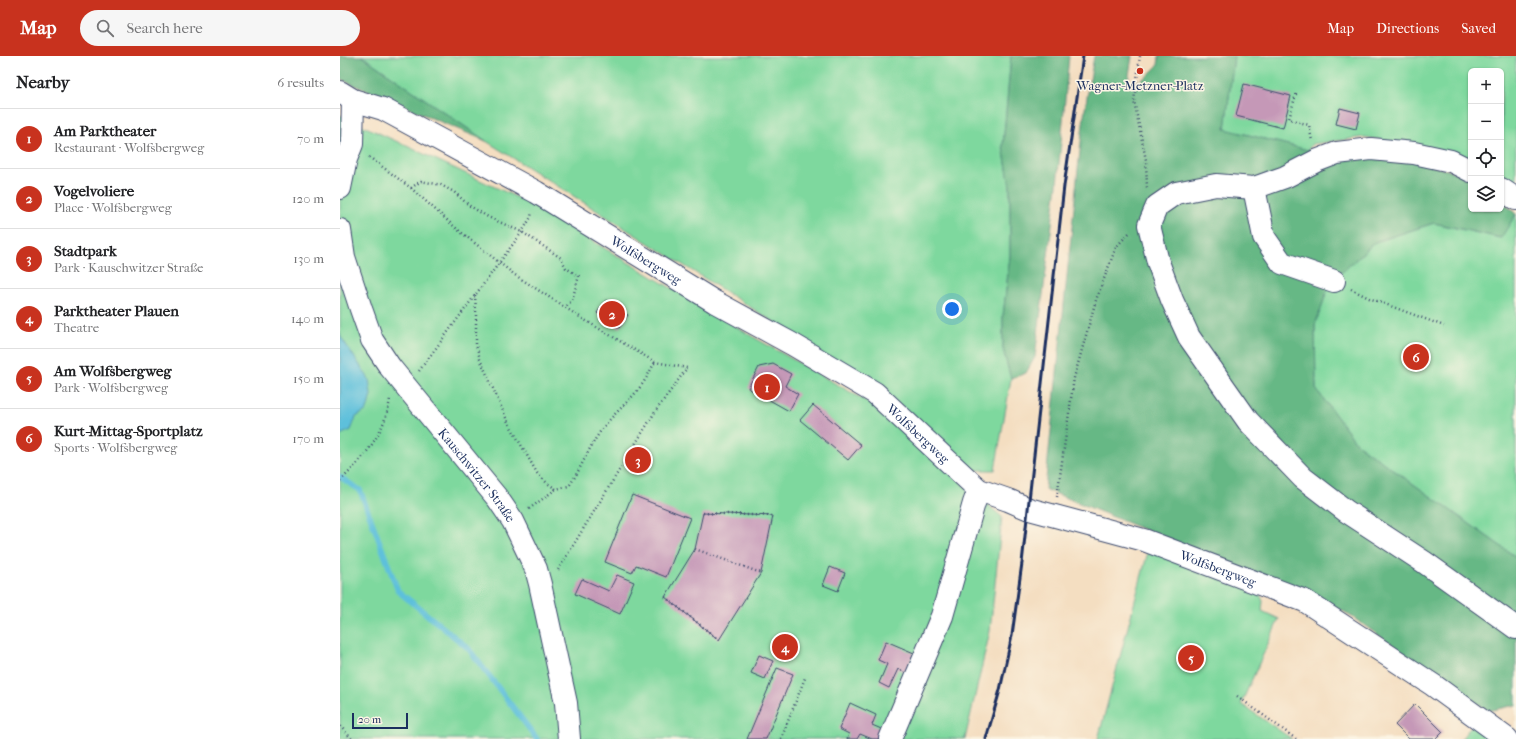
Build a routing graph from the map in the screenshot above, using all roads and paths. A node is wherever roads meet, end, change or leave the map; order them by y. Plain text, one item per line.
1 (1140, 56) edge
2 (1296, 94) dead end
3 (346, 96) edge
4 (1309, 125) dead end
5 (352, 144) junction
6 (1468, 170) edge
7 (340, 188) edge
8 (411, 188) junction
9 (1254, 188) junction
10 (1147, 189) dead end
11 (1504, 191) edge
12 (536, 192) junction
13 (1516, 199) edge
14 (1149, 225) junction
15 (340, 230) edge
16 (522, 232) junction
17 (499, 263) junction
18 (1334, 281) joint
19 (475, 295) junction
20 (566, 308) junction
21 (1444, 326) dead end
22 (655, 362) junction
23 (390, 367) junction
24 (406, 386) junction
25 (340, 481) edge
26 (556, 489) junction
27 (979, 490) junction
28 (703, 513) dead end
29 (1054, 515) junction
30 (773, 516) dead end
31 (513, 521) junction
32 (695, 549) dead end
33 (761, 573) dead end
34 (540, 584) junction
35 (665, 597) dead end
36 (1516, 628) edge
37 (719, 640) dead end
38 (805, 678) dead end
39 (1237, 696) dead end
40 (340, 726) edge
41 (352, 739) edge
42 (569, 739) edge
43 (781, 739) edge
44 (890, 739) edge
45 (1296, 739) edge
46 (1507, 739) edge

1 - 10 path
2 - 4 path
3 - 5 street
3 - 12 street, Wolfsbergweg
5 - 7 street
5 - 8 path
6 - 9 street
8 - 16 path
8 - 17 path
9 - 14 street
9 - 18 street
11 - 13 street
12 - 16 path
12 - 27 street, Wolfsbergweg
14 - 29 path
14 - 36 street
15 - 23 street, Kauschwitzer Straße
16 - 17 path
16 - 20 path
17 - 19 path
17 - 20 path
18 - 21 path
19 - 24 path
19 - 26 path
20 - 22 path
22 - 26 path
22 - 34 path
23 - 24 street, Kauschwitzer Straße
23 - 25 path
24 - 31 street, Kauschwitzer Straße
26 - 31 path
27 - 29 street, Wolfsbergweg
27 - 44 street
28 - 30 path
29 - 46 street, Wolfsbergweg
31 - 34 street, Kauschwitzer Straße
32 - 33 path
34 - 42 street, Kauschwitzer Straße
35 - 37 path
38 - 43 path
39 - 45 path
40 - 41 path

